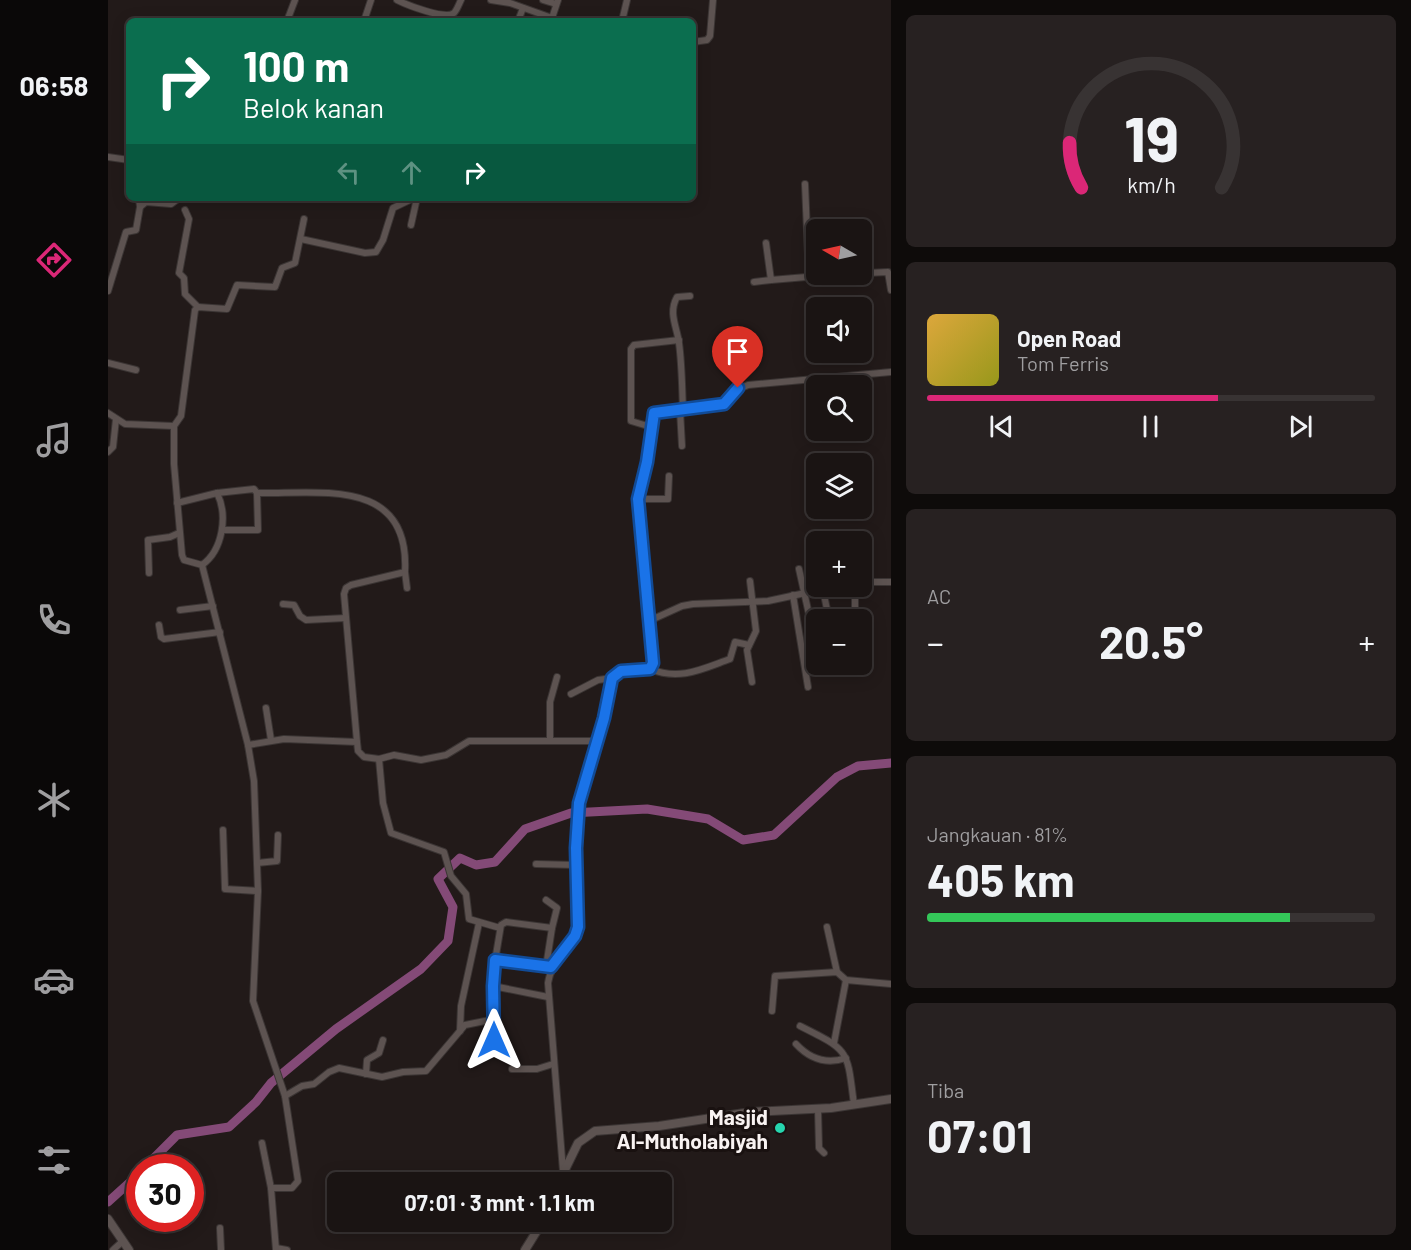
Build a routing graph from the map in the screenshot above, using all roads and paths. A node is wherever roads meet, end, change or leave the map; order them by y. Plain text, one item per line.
1 (295, 0) edge
2 (371, 0) edge
3 (397, 0) edge
4 (461, 0) edge
5 (491, 0) edge
6 (543, 0) edge
7 (627, 0) edge
8 (713, 0) edge
9 (511, 2) edge
10 (557, 2) edge
11 (523, 8) junction
12 (288, 18) edge
13 (365, 18) edge
14 (519, 18) edge
15 (549, 18) edge
16 (552, 18) edge
17 (623, 18) edge
18 (696, 42) edge
19 (108, 158) edge
20 (126, 160) edge
21 (805, 184) dead end
22 (139, 201) edge
23 (175, 201) edge
24 (409, 201) edge
25 (415, 201) edge
26 (140, 207) junction
27 (185, 210) dead end
28 (304, 219) dead end
29 (806, 219) edge
30 (411, 225) dead end
31 (301, 239) junction
32 (766, 243) dead end
33 (111, 272) edge
34 (889, 272) edge
35 (872, 273) edge
36 (806, 278) edge
37 (771, 280) junction
38 (754, 282) dead end
39 (891, 290) edge
40 (108, 291) edge
41 (690, 296) dead end
42 (198, 307) junction
43 (679, 340) junction
44 (108, 363) edge
45 (136, 370) dead end
46 (891, 372) edge
47 (682, 410) junction
48 (108, 413) edge
49 (116, 419) junction
50 (174, 426) junction
51 (651, 427) junction
52 (682, 446) dead end
53 (108, 452) edge
54 (669, 477) dead end
55 (217, 493) junction
56 (257, 493) junction
57 (638, 499) junction
58 (177, 503) junction
59 (222, 530) junction
60 (179, 533) junction
61 (202, 565) junction
62 (799, 569) dead end
63 (405, 572) junction
64 (149, 573) dead end
65 (750, 581) dead end
66 (872, 582) edge
67 (891, 582) edge
68 (407, 588) dead end
69 (804, 593) junction
70 (793, 595) junction
71 (755, 602) junction
72 (283, 604) dead end
73 (213, 606) junction
74 (808, 609) edge
75 (180, 610) dead end
76 (346, 618) junction
77 (651, 620) junction
78 (159, 625) dead end
79 (220, 632) junction
80 (749, 645) junction
81 (650, 669) junction
82 (557, 677) dead end
83 (612, 678) junction
84 (752, 682) dead end
85 (808, 687) dead end
86 (571, 694) dead end
87 (266, 708) dead end
88 (272, 740) junction
89 (550, 740) junction
90 (597, 741) junction
91 (357, 742) junction
92 (248, 745) junction
93 (379, 759) junction
94 (223, 830) dead end
95 (278, 835) dead end
96 (257, 863) junction
97 (537, 864) dead end
98 (576, 865) junction
99 (258, 891) junction
100 (546, 900) dead end
101 (480, 923) junction
102 (826, 927) dead end
103 (501, 928) junction
104 (552, 928) junction
105 (495, 960) junction
106 (549, 967) junction
107 (837, 972) junction
108 (846, 980) junction
109 (891, 983) edge
110 (493, 986) junction
111 (548, 997) junction
112 (772, 1011) dead end
113 (495, 1019) junction
114 (800, 1026) dead end
115 (460, 1031) junction
116 (382, 1040) dead end
117 (834, 1043) junction
118 (796, 1044) dead end
119 (481, 1051) dead end
120 (846, 1058) junction
121 (552, 1064) junction
122 (512, 1069) dead end
123 (366, 1074) junction
124 (285, 1096) junction
125 (891, 1099) edge
126 (854, 1105) junction
127 (818, 1109) junction
128 (262, 1143) dead end
129 (824, 1153) dead end
130 (563, 1171) joint
131 (271, 1188) junction
132 (108, 1219) edge
133 (220, 1228) dead end
134 (536, 1232) edge
135 (123, 1241) junction
136 (276, 1249) edge
137 (113, 1250) edge
138 (129, 1250) edge
139 (221, 1250) edge
140 (287, 1250) edge
141 (525, 1250) edge

1 - 12 street
2 - 13 street
3 - 4 street
5 - 9 street
6 - 10 street
7 - 17 street
8 - 18 street
9 - 11 street
10 - 16 street
11 - 14 street
11 - 15 street
19 - 20 street
21 - 29 street
22 - 26 street
23 - 26 street
24 - 31 street
25 - 30 street
26 - 33 street
27 - 42 street
28 - 31 street
31 - 42 street
32 - 37 street
33 - 40 street
34 - 35 street
34 - 39 street
36 - 37 street
37 - 38 street
41 - 43 street
42 - 50 street
43 - 47 street
43 - 51 street
44 - 45 street
46 - 47 street
47 - 51 street
47 - 52 street
48 - 49 street
49 - 50 street
49 - 53 street
50 - 58 street
51 - 57 street
54 - 57 street
55 - 56 street
55 - 58 street
55 - 59 street
56 - 59 street
56 - 63 street
57 - 77 street
58 - 60 street
59 - 61 street
60 - 61 street
60 - 64 street
61 - 73 street
62 - 69 street
63 - 68 street
63 - 76 street
65 - 71 street
66 - 67 street
69 - 70 street
69 - 74 street
70 - 71 street
70 - 85 street
71 - 77 street
71 - 80 street
72 - 76 street
73 - 75 street
73 - 79 street
76 - 91 street
77 - 81 street
78 - 79 street
79 - 92 street
80 - 81 street
80 - 84 street
81 - 83 street
82 - 89 street
83 - 86 street
83 - 90 street
87 - 88 street
88 - 91 street
88 - 92 street
89 - 90 street
89 - 93 street
90 - 98 street
91 - 93 street
92 - 96 street
93 - 101 street
94 - 99 street
95 - 96 street
96 - 99 street
97 - 98 street
98 - 106 street
99 - 124 street
100 - 104 street
101 - 103 street
101 - 115 street
102 - 107 street
103 - 104 street
103 - 105 street
104 - 106 street
105 - 106 street
105 - 110 street
106 - 111 street
107 - 108 street
107 - 112 street
108 - 109 street
108 - 117 street
110 - 111 street
110 - 113 street
111 - 121 street
113 - 115 street
113 - 119 street
114 - 117 street
115 - 123 street
116 - 123 street
117 - 120 street
118 - 120 street
120 - 126 street
121 - 122 street
121 - 130 street
123 - 124 street
124 - 131 street
125 - 126 street
126 - 127 street
127 - 129 street
127 - 130 street
128 - 131 street
131 - 136 street
132 - 135 street
133 - 139 street
134 - 141 street
135 - 137 street
135 - 138 street
136 - 140 street

